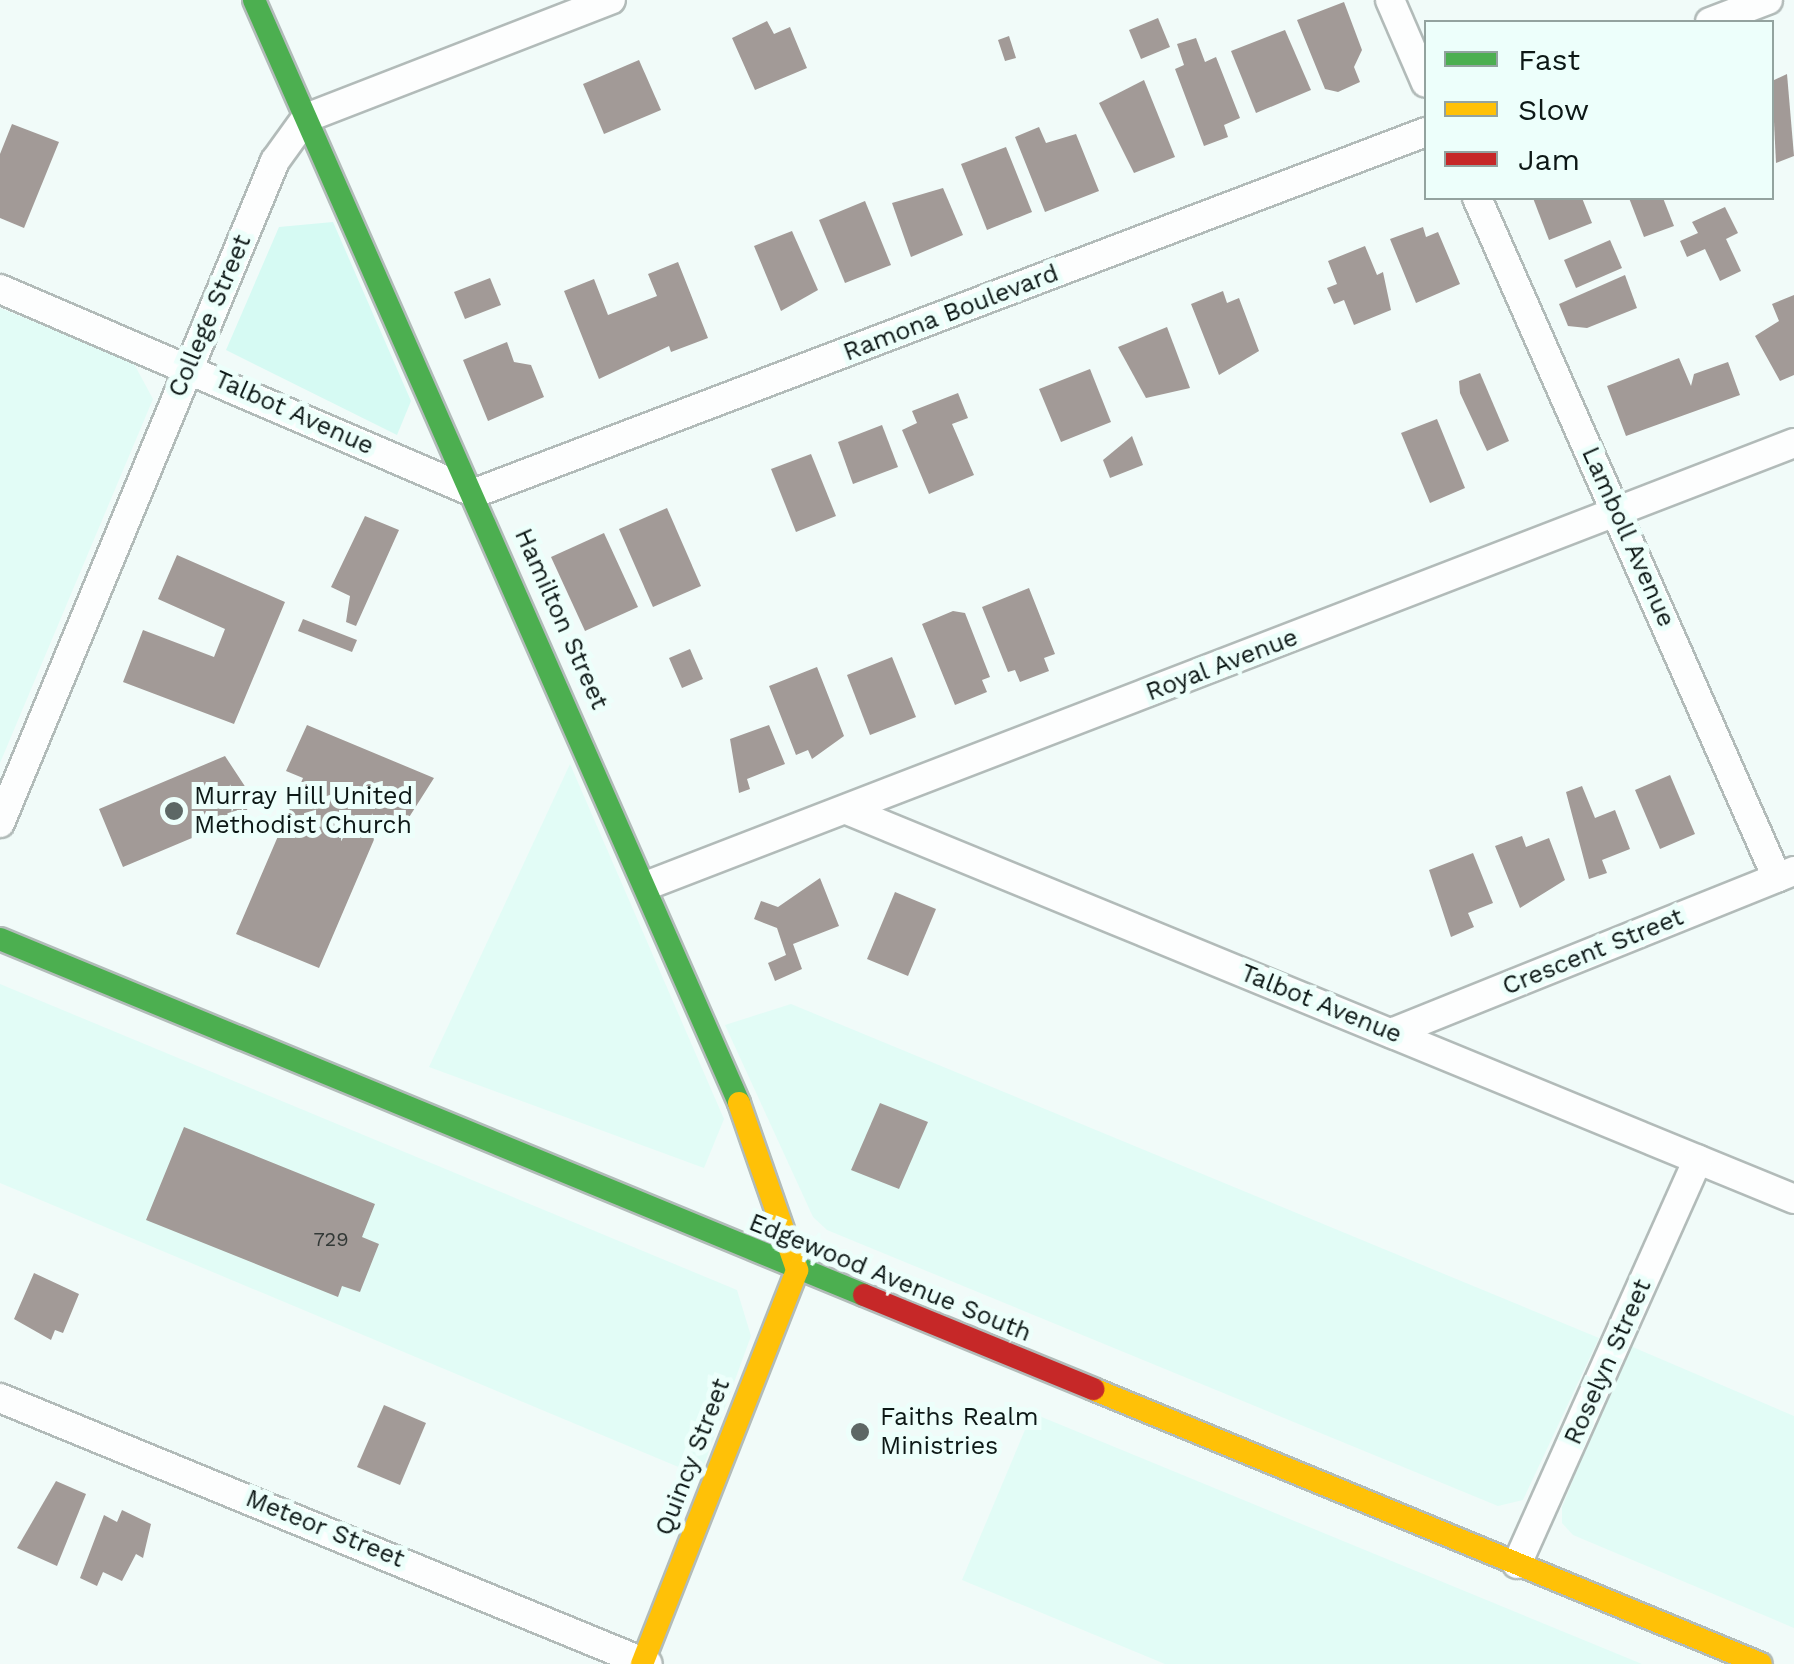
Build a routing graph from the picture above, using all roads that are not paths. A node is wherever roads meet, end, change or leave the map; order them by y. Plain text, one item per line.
1 (254, 0) edge
2 (611, 0) edge
3 (1390, 0) edge
4 (1768, 0) edge
5 (1715, 20) edge
6 (1424, 78) edge
7 (306, 118) junction
8 (1424, 133) edge
9 (1478, 200) edge
10 (0, 289) edge
11 (188, 366) junction
12 (1794, 443) edge
13 (475, 494) junction
14 (1617, 512) junction
15 (848, 810) junction
16 (0, 822) edge
17 (1785, 875) edge
18 (648, 884) junction
19 (0, 939) edge
20 (1391, 1033) junction
21 (1698, 1160) junction
22 (1794, 1199) edge
23 (797, 1270) junction
24 (0, 1398) edge
25 (1517, 1564) junction
26 (644, 1663) edge
27 (1761, 1664) edge

1 - 7 main road, Hamilton Street
2 - 7 street
3 - 6 street
4 - 5 street
7 - 11 street, College Street
7 - 13 main road, Hamilton Street
8 - 13 street, Ramona Boulevard
9 - 14 street, Lamboll Avenue
10 - 11 street, Talbot Avenue
11 - 13 street, Talbot Avenue
11 - 16 street, College Street
12 - 14 street, Royal Avenue
13 - 18 main road, Hamilton Street
14 - 15 street, Royal Avenue
14 - 17 street, Lamboll Avenue
15 - 18 street, Royal Avenue
15 - 20 street, Talbot Avenue
17 - 20 street, Crescent Street
18 - 23 main road, Hamilton Street
19 - 23 main road, Edgewood Avenue South
20 - 21 street, Talbot Avenue
21 - 22 street, Talbot Avenue
21 - 25 street, Roselyn Street
23 - 25 main road, Edgewood Avenue South
23 - 26 main road, Quincy Street
24 - 26 street, Meteor Street
25 - 27 main road, Edgewood Avenue South

